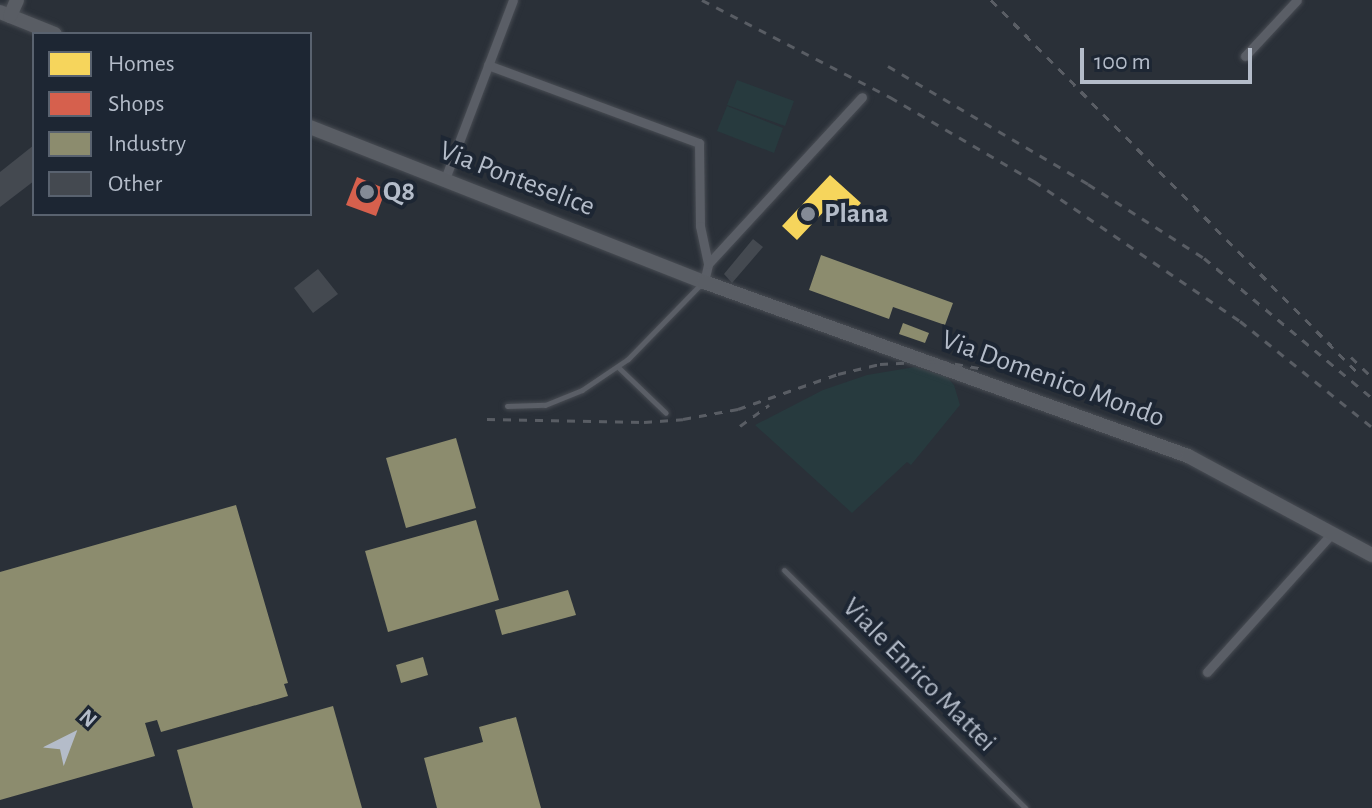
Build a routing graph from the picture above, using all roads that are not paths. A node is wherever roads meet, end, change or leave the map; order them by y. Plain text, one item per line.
1 (17, 0) edge
2 (513, 0) edge
3 (1297, 0) edge
4 (5, 14) edge
5 (50, 32) edge
6 (1245, 56) dead end
7 (488, 65) junction
8 (862, 97) dead end
9 (312, 128) edge
10 (445, 179) junction
11 (708, 264) junction
12 (704, 282) junction
13 (618, 367) junction
14 (507, 406) dead end
15 (666, 413) dead end
16 (1332, 533) junction
17 (1372, 555) edge
18 (784, 570) dead end
19 (1207, 672) dead end
20 (1025, 808) edge

1 - 4 street
2 - 7 street
3 - 6 street
4 - 5 street
7 - 10 street
7 - 11 street
8 - 11 street
9 - 10 street, Via Ponteselice
10 - 12 street, Via Ponteselice
11 - 12 street
12 - 13 lane
12 - 16 street, Via Domenico Mondo
13 - 14 lane
13 - 15 lane
16 - 17 street, Via Domenico Mondo
16 - 19 street
18 - 20 lane, Viale Enrico Mattei

